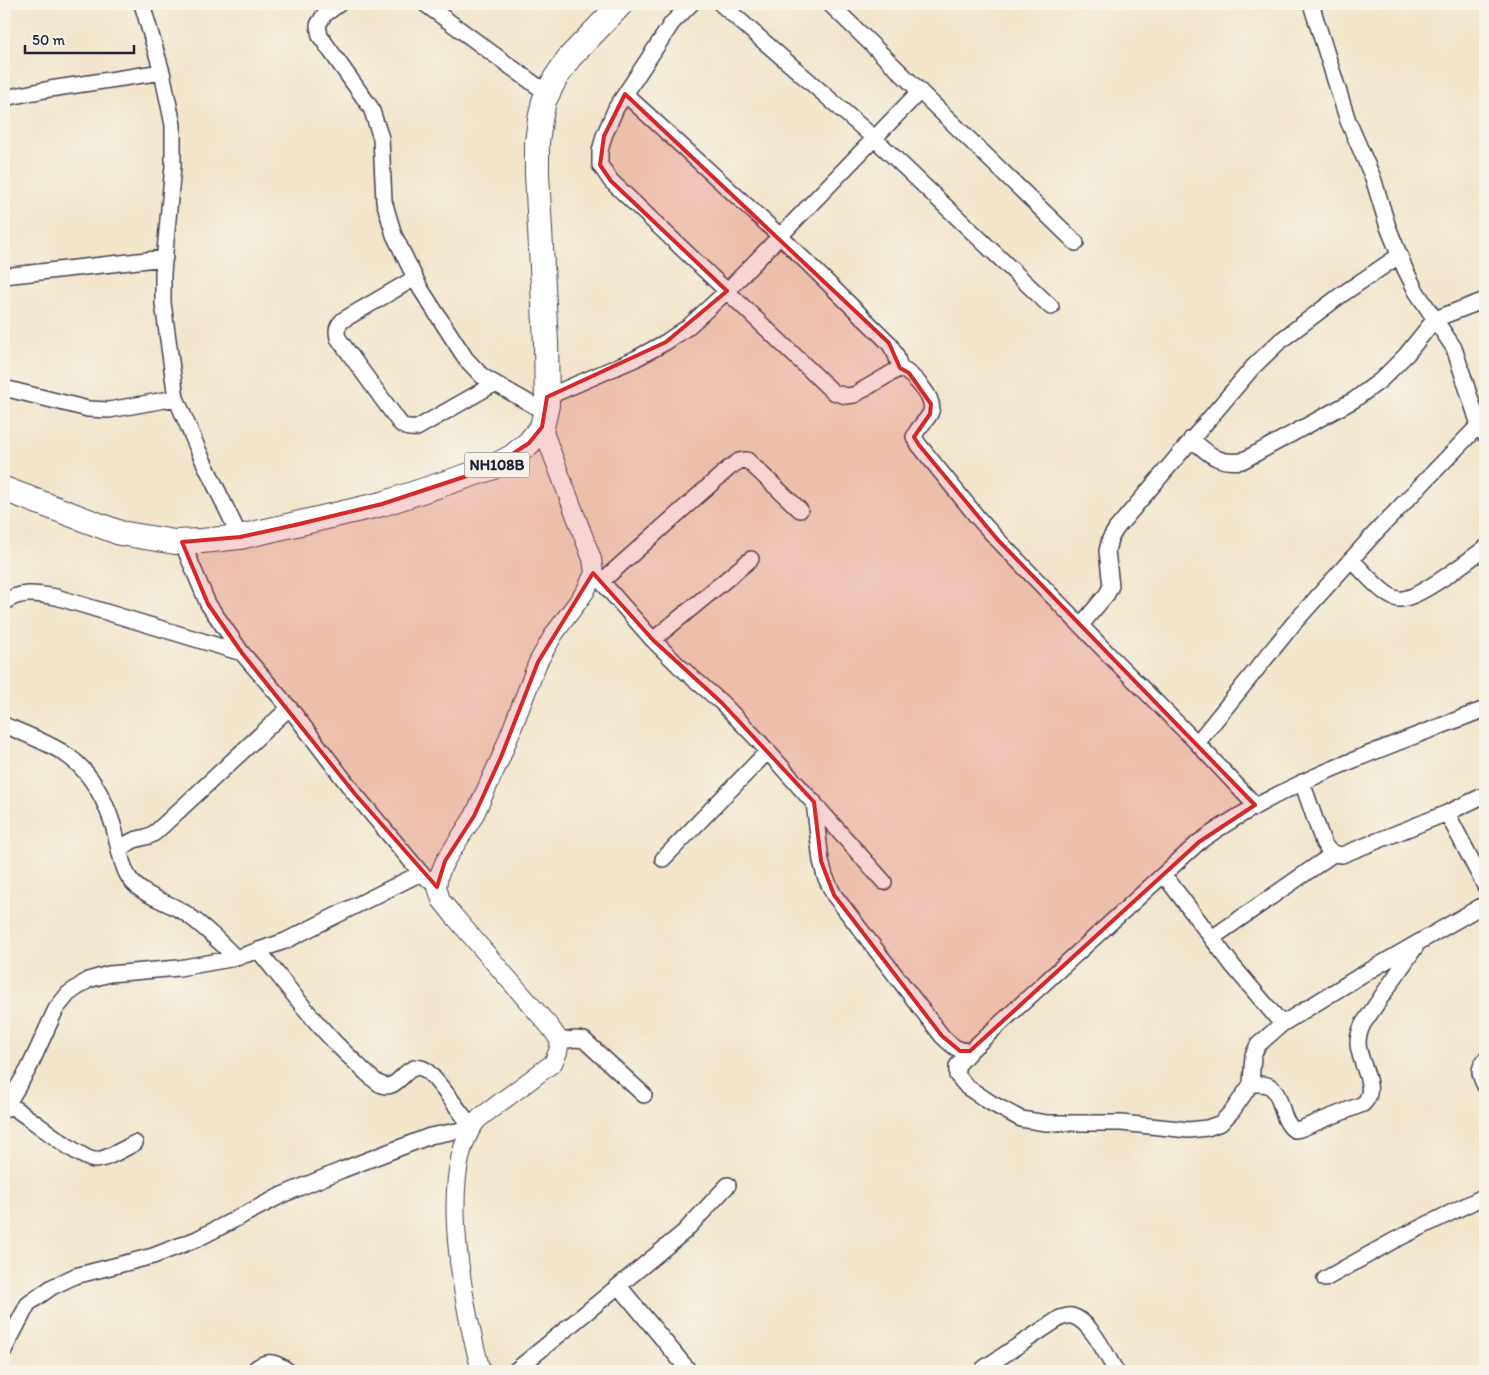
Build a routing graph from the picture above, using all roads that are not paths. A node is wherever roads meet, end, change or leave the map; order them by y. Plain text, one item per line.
1 (142, 4) edge
2 (338, 4) edge
3 (425, 4) edge
4 (621, 4) edge
5 (692, 4) edge
6 (721, 4) edge
7 (830, 4) edge
8 (1311, 4) edge
9 (162, 72) junction
10 (920, 91) junction
11 (548, 94) junction
12 (625, 94) junction
13 (4, 98) edge
14 (874, 138) junction
15 (780, 236) junction
16 (1076, 243) dead end
17 (1400, 255) junction
18 (165, 258) junction
19 (4, 276) edge
20 (415, 278) junction
21 (727, 291) junction
22 (1485, 300) edge
23 (1051, 307) dead end
24 (1435, 319) junction
25 (900, 368) junction
26 (494, 384) junction
27 (4, 388) edge
28 (176, 398) junction
29 (545, 412) junction
30 (1482, 430) edge
31 (1192, 439) junction
32 (4, 489) edge
33 (800, 510) dead end
34 (240, 537) junction
35 (182, 542) junction
36 (1485, 548) edge
37 (751, 559) dead end
38 (1351, 559) junction
39 (597, 577) junction
40 (4, 603) edge
41 (1081, 625) junction
42 (653, 640) junction
43 (242, 653) junction
44 (289, 708) junction
45 (1485, 709) edge
46 (4, 725) edge
47 (1197, 743) junction
48 (768, 751) junction
49 (1302, 782) junction
50 (1485, 795) edge
51 (814, 802) junction
52 (1255, 805) junction
53 (1447, 813) junction
54 (119, 850) junction
55 (1333, 854) junction
56 (663, 859) dead end
57 (421, 873) junction
58 (1164, 875) junction
59 (884, 882) dead end
60 (1485, 886) edge
61 (437, 888) junction
62 (1485, 904) edge
63 (1212, 938) junction
64 (1418, 943) junction
65 (258, 950) junction
66 (236, 958) junction
67 (1282, 1024) junction
68 (560, 1041) junction
69 (970, 1050) junction
70 (1485, 1060) edge
71 (1251, 1084) junction
72 (1485, 1086) edge
73 (644, 1095) dead end
74 (5, 1105) edge
75 (472, 1128) junction
76 (135, 1143) dead end
77 (728, 1185) dead end
78 (1485, 1196) edge
79 (1325, 1279) dead end
80 (619, 1286) junction
81 (4, 1350) edge
82 (984, 1368) dead end
83 (253, 1371) edge
84 (288, 1371) edge
85 (481, 1371) edge
86 (515, 1371) edge
87 (689, 1371) edge
88 (1116, 1371) edge

1 - 9 street
2 - 20 street
3 - 11 street
4 - 11 highway
5 - 12 street
6 - 14 street
7 - 10 street
8 - 17 street
9 - 13 street
9 - 18 street
10 - 14 street
10 - 16 street
11 - 29 highway
12 - 15 street
12 - 21 street
14 - 15 street
14 - 23 street
15 - 21 street
15 - 25 street
17 - 24 street
17 - 31 street
18 - 19 street
18 - 28 street
20 - 26 street
20 - 26 street
21 - 25 street
21 - 29 street
22 - 24 street
24 - 30 street
24 - 31 street
25 - 41 street
26 - 29 street
27 - 28 street
28 - 34 street
29 - 34 highway, NH108B
29 - 39 street
30 - 38 street
31 - 41 street
32 - 35 highway, NH108B
33 - 39 street
34 - 35 highway, NH108B
35 - 43 street
36 - 38 street
37 - 42 street
38 - 47 street
39 - 42 street
39 - 61 street
40 - 43 street
41 - 47 street
42 - 48 street
43 - 44 street
44 - 54 street
44 - 57 street
45 - 49 street
46 - 54 street
47 - 52 street
48 - 51 street
48 - 56 street
49 - 52 street
49 - 55 street
50 - 53 street
51 - 59 street
51 - 69 street
52 - 58 street
53 - 55 street
53 - 60 street
54 - 66 street
55 - 63 street
57 - 61 street
57 - 65 street
58 - 63 street
58 - 69 street
61 - 68 street
62 - 64 street
63 - 67 street
64 - 67 street
64 - 71 street
65 - 66 street
65 - 75 street
66 - 74 street
67 - 71 street
68 - 73 street
68 - 75 street
69 - 71 street
70 - 72 street
74 - 76 street
75 - 81 street
75 - 85 street
77 - 80 street
78 - 79 street
80 - 86 street
80 - 87 street
82 - 88 street
83 - 84 street

